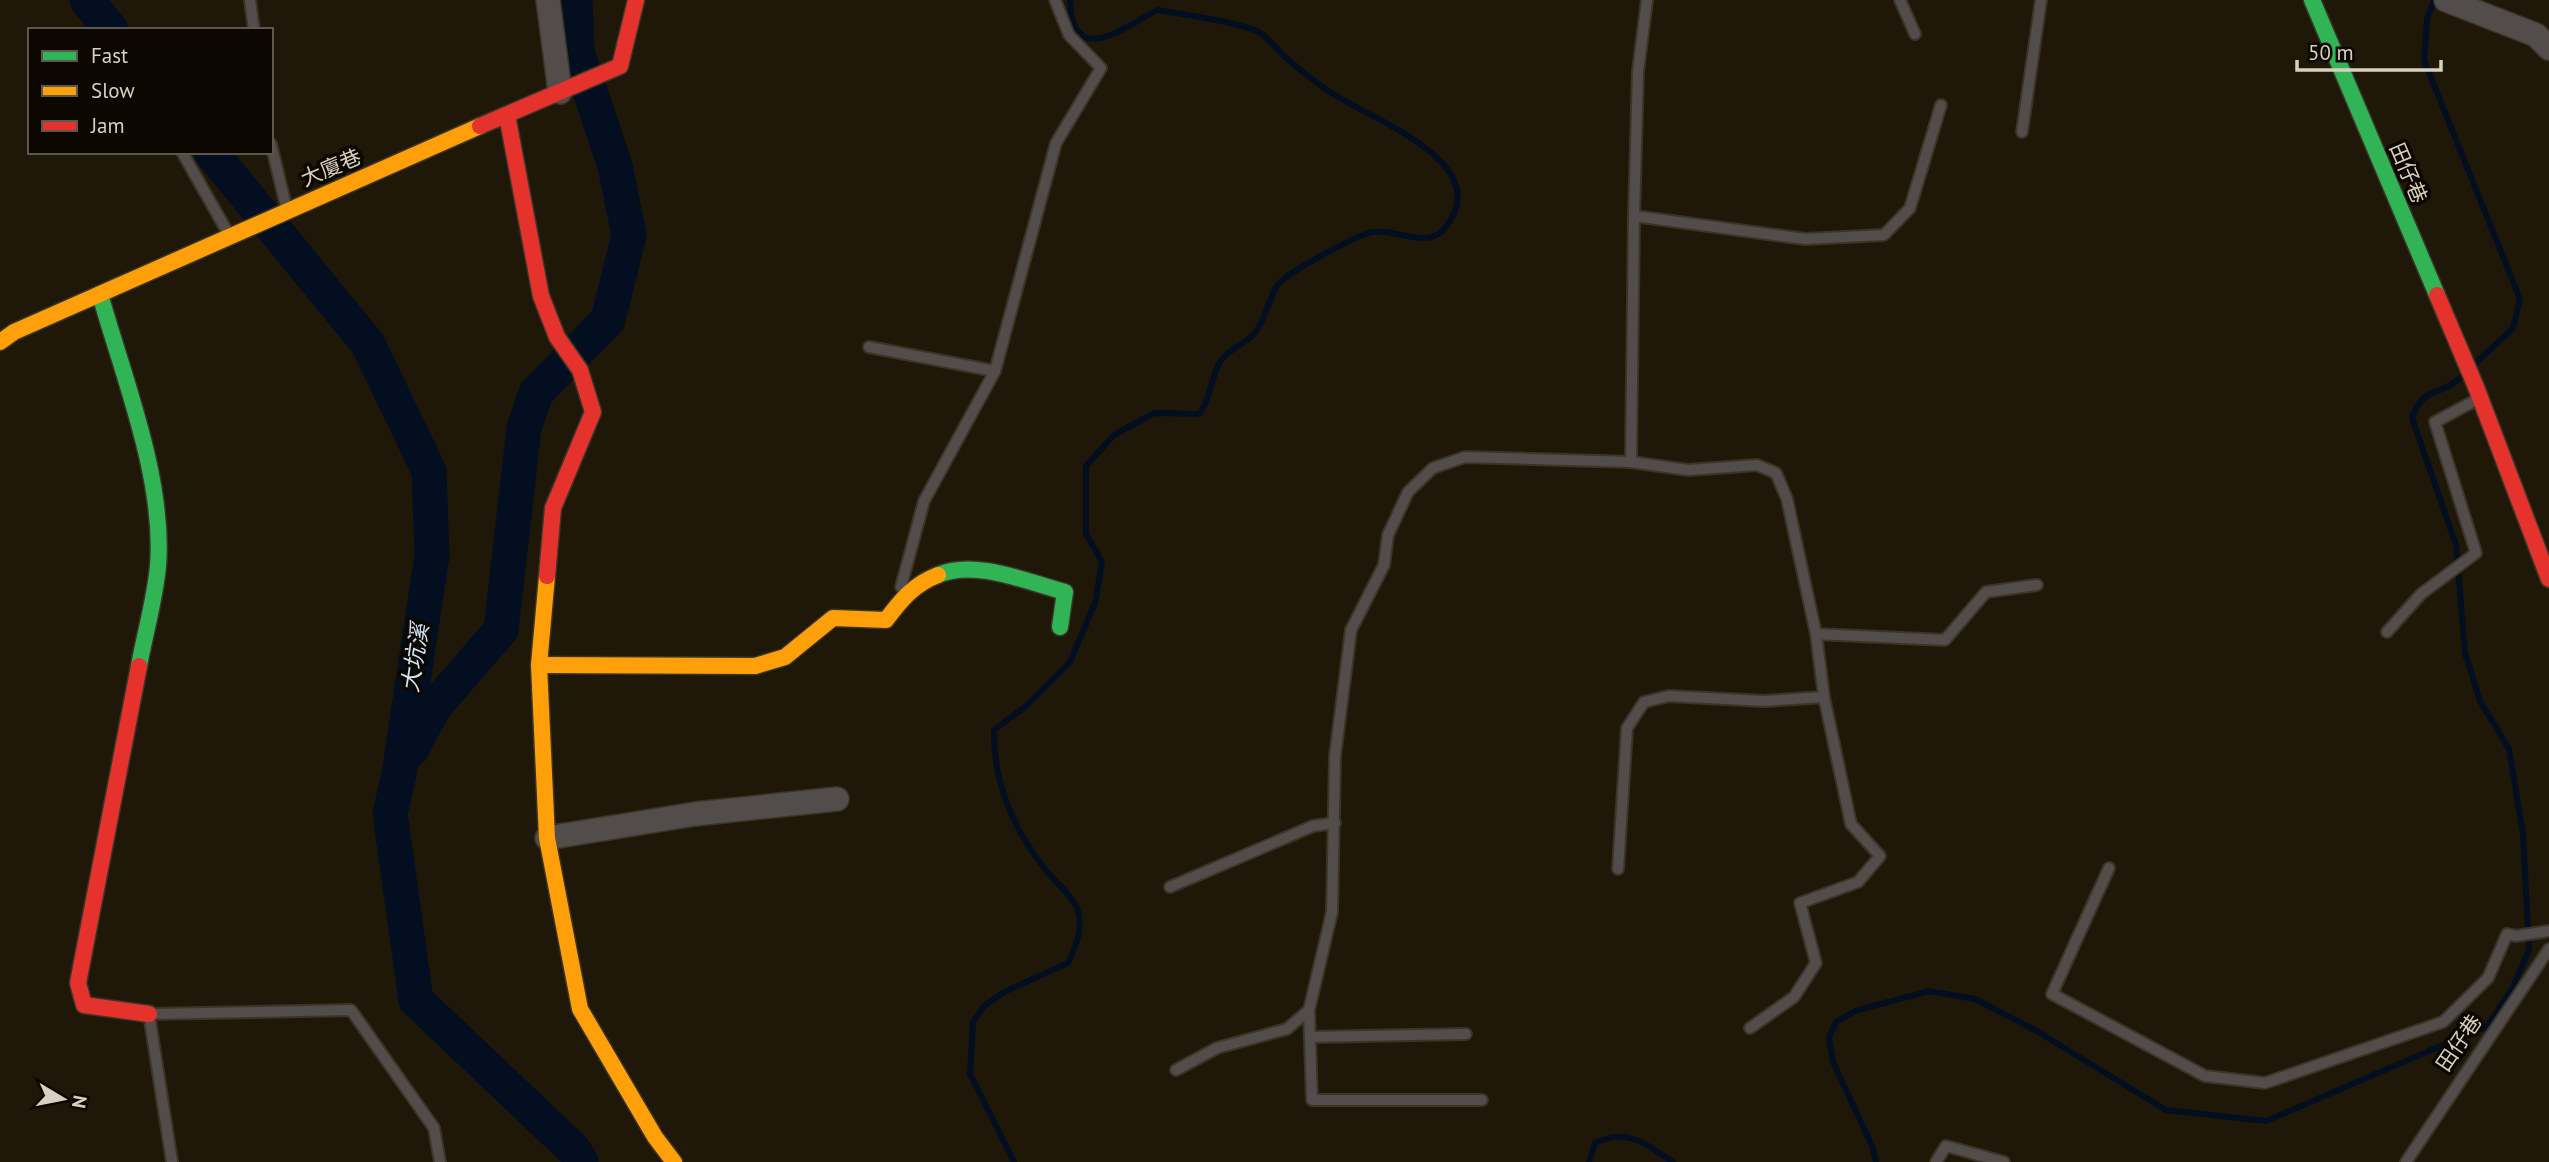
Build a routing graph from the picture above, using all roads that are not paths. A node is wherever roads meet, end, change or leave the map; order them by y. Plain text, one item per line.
1 (250, 0) edge
2 (548, 0) edge
3 (636, 0) edge
4 (1055, 0) edge
5 (1647, 0) edge
6 (1900, 0) edge
7 (2042, 0) edge
8 (2312, 0) edge
9 (2453, 4) edge
10 (254, 28) edge
11 (1916, 34) dead end
12 (2549, 48) edge
13 (561, 92) junction
14 (1941, 105) dead end
15 (507, 115) junction
16 (2022, 132) dead end
17 (183, 154) edge
18 (273, 154) edge
19 (282, 212) junction
20 (1634, 216) junction
21 (234, 234) junction
22 (100, 294) junction
23 (0, 342) edge
24 (869, 347) dead end
25 (995, 371) junction
26 (2478, 392) junction
27 (1631, 462) junction
28 (2549, 579) edge
29 (2037, 585) dead end
30 (898, 600) junction
31 (1060, 627) dead end
32 (2387, 632) dead end
33 (1816, 634) junction
34 (539, 665) junction
35 (1824, 697) junction
36 (837, 799) dead end
37 (1335, 823) junction
38 (547, 838) junction
39 (2109, 868) dead end
40 (1618, 869) dead end
41 (1170, 887) dead end
42 (2548, 931) edge
43 (2549, 948) edge
44 (1309, 1010) junction
45 (149, 1014) junction
46 (1750, 1028) dead end
47 (1466, 1034) dead end
48 (1310, 1037) junction
49 (1176, 1070) dead end
50 (1482, 1100) dead end
51 (172, 1162) edge
52 (440, 1162) edge
53 (674, 1162) edge
54 (1936, 1162) edge
55 (2004, 1162) edge
56 (2406, 1162) edge

1 - 10 lane
2 - 13 street
3 - 13 street, 大廈巷
4 - 25 lane
5 - 20 lane
6 - 11 lane
7 - 16 lane
8 - 26 street, 田仔巷
9 - 12 street
13 - 15 street, 大廈巷
14 - 20 lane
15 - 19 street, 大廈巷
15 - 34 street
17 - 21 lane
18 - 19 lane
19 - 21 street, 大廈巷
20 - 27 lane
21 - 22 street, 大廈巷
22 - 23 street, 大廈巷
22 - 45 street
24 - 25 lane
25 - 30 lane
26 - 28 street
26 - 32 lane
27 - 33 lane
27 - 37 lane
29 - 33 lane
30 - 31 street
30 - 34 street
33 - 35 lane
34 - 38 street
35 - 40 lane
35 - 46 lane
36 - 38 street
37 - 41 lane
37 - 44 lane
38 - 53 street
39 - 42 lane
43 - 56 lane, 田仔巷
44 - 48 lane
44 - 49 lane
45 - 51 lane
45 - 52 lane
47 - 48 lane
48 - 50 lane
54 - 55 lane

